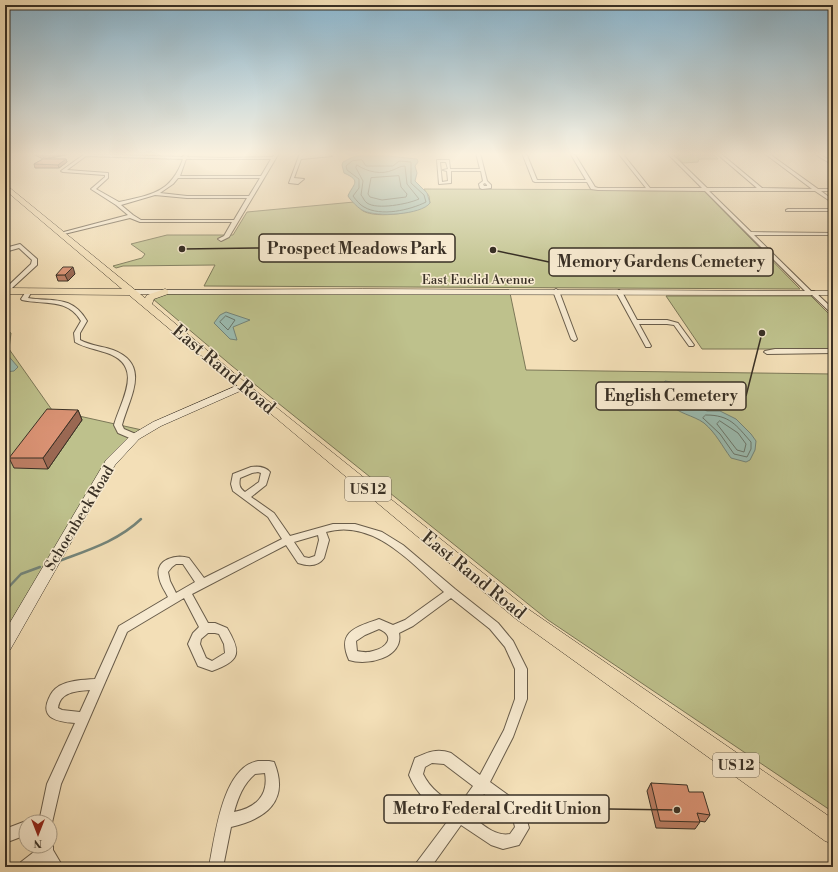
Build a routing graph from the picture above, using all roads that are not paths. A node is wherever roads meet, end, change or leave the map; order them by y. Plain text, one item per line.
1 (14, 194) edge
2 (101, 194) edge
3 (156, 194) joint
4 (253, 194) edge
5 (711, 194) edge
6 (823, 194) edge
7 (251, 197) junction
8 (833, 202) edge
9 (118, 204) junction
10 (788, 210) dead end
11 (833, 210) edge
12 (131, 216) junction
13 (236, 221) junction
14 (751, 233) junction
15 (62, 234) junction
16 (833, 234) edge
17 (221, 240) dead end
18 (5, 250) edge
19 (112, 275) junction
20 (99, 288) junction
21 (7, 289) edge
22 (130, 290) junction
23 (29, 291) junction
24 (364, 291) junction
25 (165, 292) junction
26 (556, 292) junction
27 (619, 292) junction
28 (811, 292) junction
29 (833, 292) edge
30 (147, 304) junction
31 (833, 312) edge
32 (635, 322) junction
33 (574, 339) dead end
34 (691, 345) dead end
35 (648, 346) dead end
36 (833, 351) edge
37 (766, 352) dead end
38 (243, 386) junction
39 (135, 437) junction
40 (246, 496) dead end
41 (321, 530) junction
42 (288, 540) junction
43 (202, 584) junction
44 (186, 592) junction
45 (451, 592) junction
46 (174, 599) junction
47 (205, 628) dead end
48 (392, 631) dead end
49 (5, 645) edge
50 (98, 684) junction
51 (84, 718) junction
52 (482, 785) junction
53 (46, 814) edge
54 (460, 815) junction
55 (226, 821) dead end
56 (18, 831) edge
57 (833, 833) edge
58 (5, 836) edge
59 (40, 854) edge
60 (49, 854) edge
61 (26, 867) edge
62 (56, 867) edge
63 (216, 867) edge
64 (422, 867) edge

1 - 15 main road, US 12
2 - 9 street
3 - 7 street
3 - 9 street
4 - 7 street
5 - 14 street
6 - 8 street
7 - 13 street
9 - 12 street
10 - 11 street
12 - 13 street
12 - 15 street
13 - 17 street
14 - 16 street
14 - 28 street
15 - 19 main road, US 12
18 - 21 street
19 - 20 main road
19 - 22 main road, US 12
20 - 21 main road
20 - 22 main road
21 - 23 main road
22 - 23 main road
22 - 24 main road, East Euclid Avenue
22 - 25 main road, East Euclid Avenue
22 - 30 main road, East Rand Road / US 12
23 - 39 street
24 - 25 main road, East Euclid Avenue
24 - 26 main road, East Euclid Avenue
25 - 30 main road
26 - 27 main road, East Euclid Avenue
26 - 33 street
27 - 28 main road, East Euclid Avenue
27 - 32 street
28 - 29 main road, East Euclid Avenue
28 - 31 street
30 - 38 main road, East Rand Road / US 12
32 - 34 street
32 - 35 street
36 - 37 street
38 - 39 main road, Schoenbeck Road
38 - 57 main road, East Rand Road / US 12
39 - 49 main road, Schoenbeck Road
40 - 42 street
41 - 42 street
41 - 42 street
41 - 45 street
42 - 43 street
43 - 44 street
43 - 46 street
44 - 46 street
44 - 47 street
45 - 48 street
45 - 52 street
46 - 50 street
50 - 51 street
50 - 51 street
51 - 53 street
52 - 54 street
52 - 54 street
52 - 54 street
54 - 64 street
55 - 63 street
56 - 58 street
59 - 61 street
60 - 62 street

